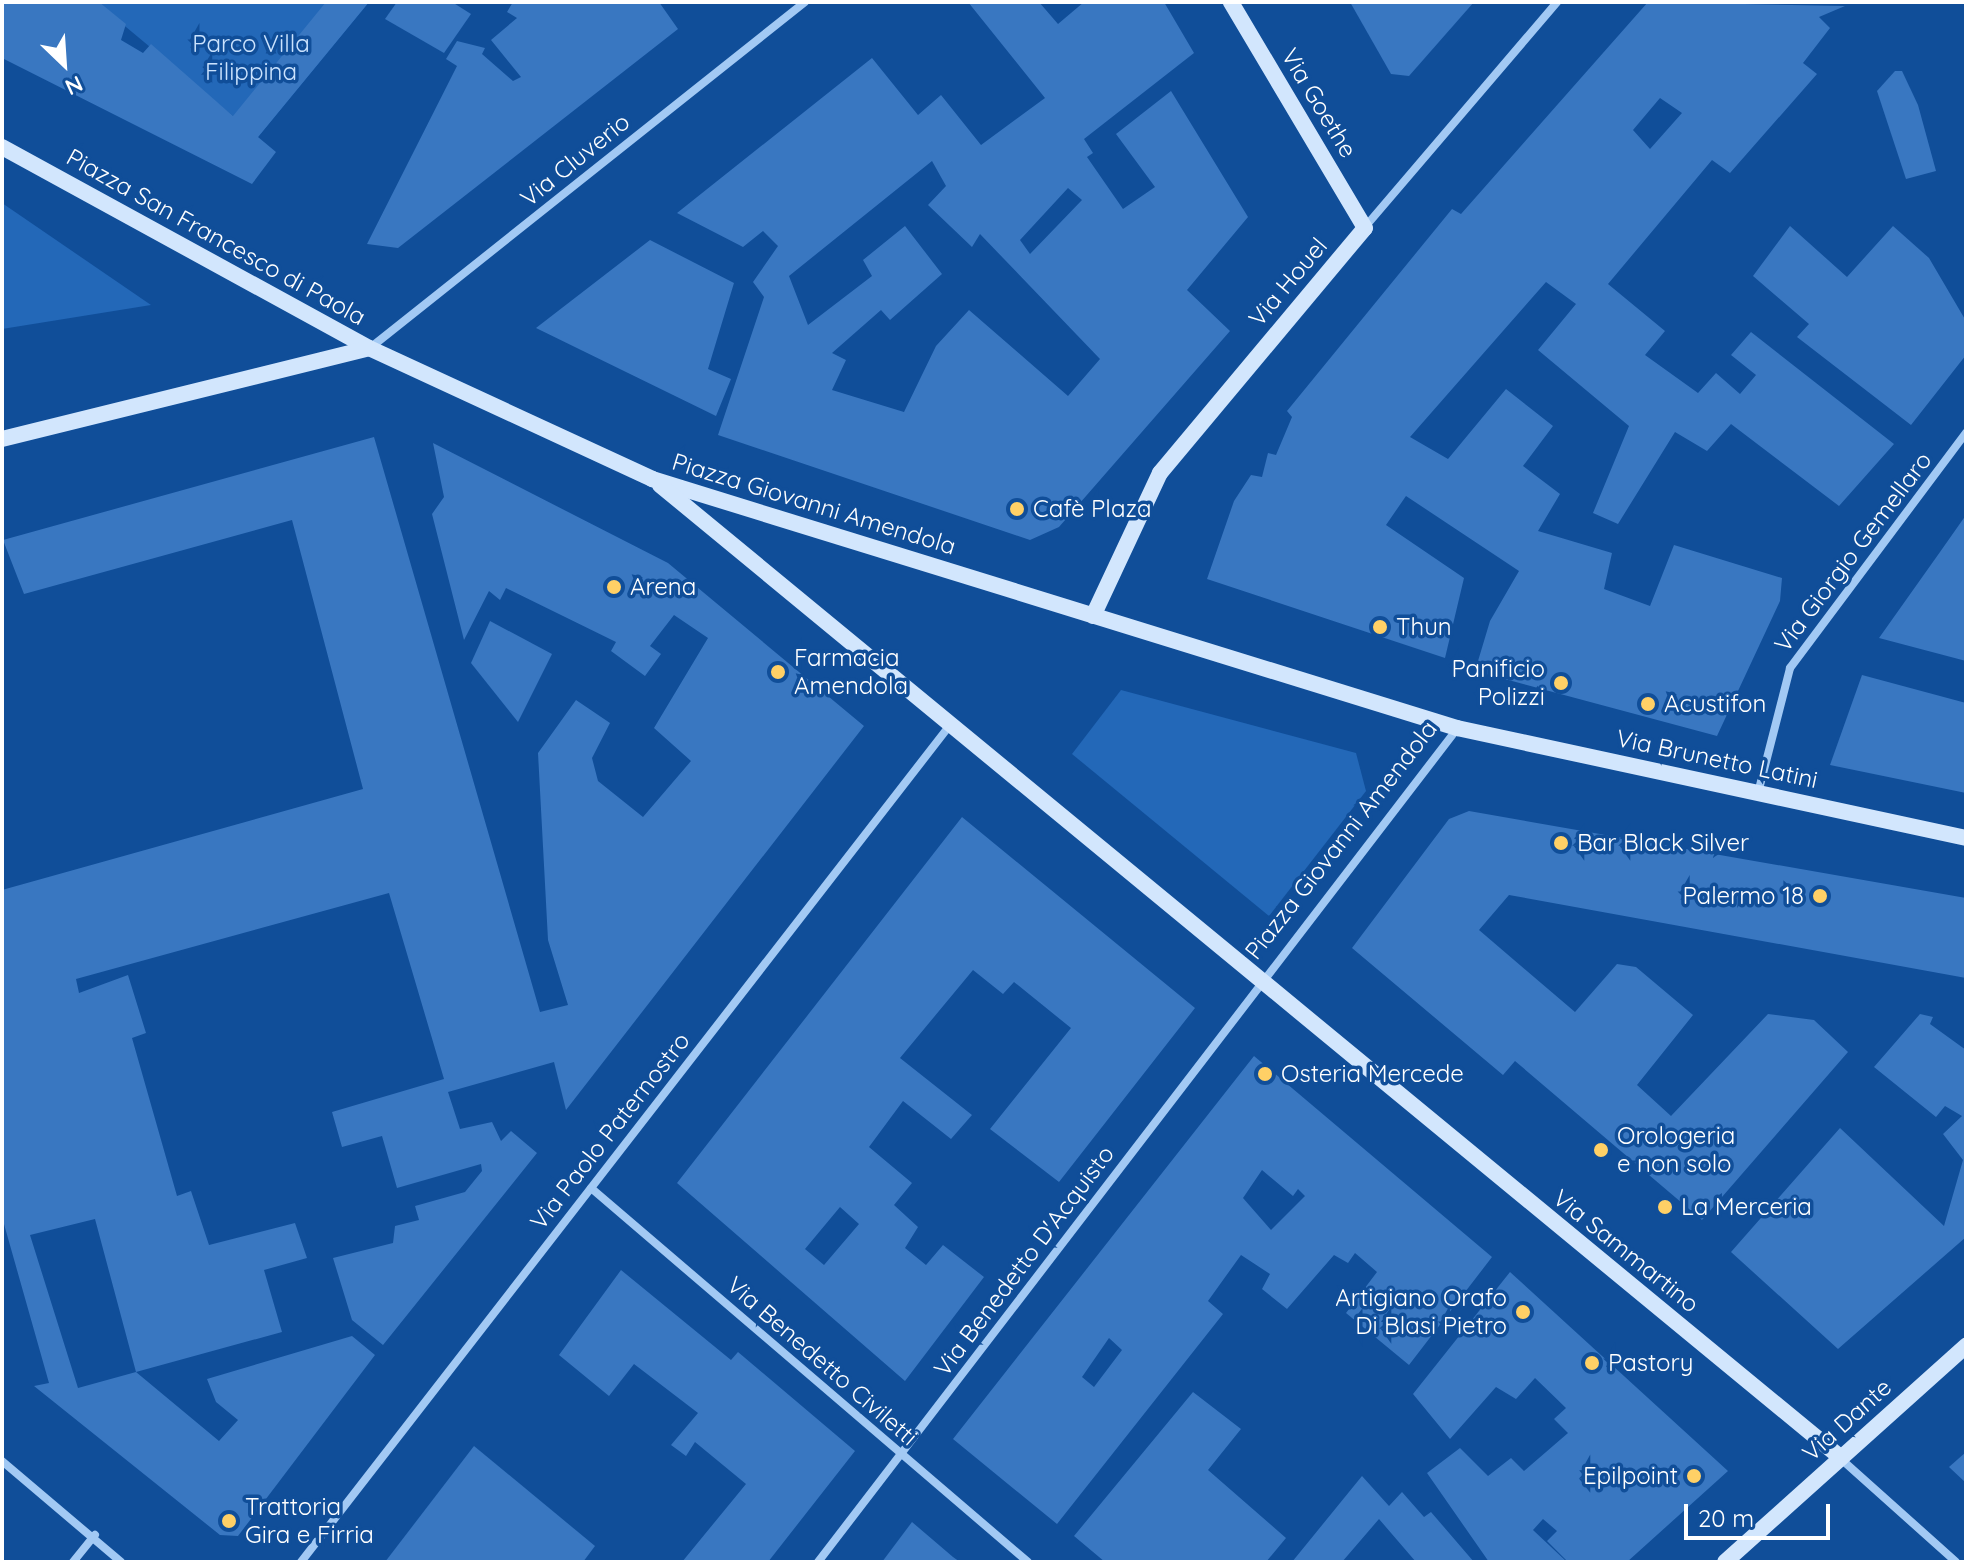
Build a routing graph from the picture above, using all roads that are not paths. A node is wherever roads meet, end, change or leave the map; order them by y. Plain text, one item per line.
1 (805, 2) edge
2 (1231, 2) edge
3 (1557, 2) edge
4 (2, 147) edge
5 (1365, 228) junction
6 (369, 348) junction
7 (1966, 433) edge
8 (2, 439) edge
9 (652, 479) junction
10 (1093, 616) junction
11 (950, 725) junction
12 (1457, 728) junction
13 (1758, 793) junction
14 (1966, 838) edge
15 (1261, 984) junction
16 (591, 1188) junction
17 (1966, 1346) edge
18 (900, 1455) junction
19 (1841, 1458) junction
20 (2, 1461) edge
21 (95, 1535) junction
22 (73, 1562) edge
23 (121, 1562) edge
24 (301, 1562) edge
25 (818, 1562) edge
26 (1028, 1562) edge
27 (1725, 1562) edge
28 (1956, 1562) edge

1 - 6 street, Via Cluverio
2 - 5 street, Via Goethe
3 - 5 street, Via Houel
4 - 6 street, Piazza San Francesco di Paola
5 - 10 street, Via Houel
6 - 8 street, Piazza San Francesco di Paola
6 - 9 street, Piazza Giovanni Amendola
7 - 13 street, Via Giorgio Gemellaro
9 - 10 street, Piazza Giovanni Amendola
9 - 11 street, Piazza Giovanni Amendola
10 - 12 street, Piazza Giovanni Amendola
11 - 15 street, Piazza Giovanni Amendola
11 - 16 street, Via Paolo Paternostro
12 - 13 street, Via Brunetto Latini
12 - 15 street, Piazza Giovanni Amendola
13 - 14 street, Via Brunetto Latini
15 - 18 street, Via Benedetto D'Acquisto
15 - 19 street, Via Sammartino
16 - 18 street, Via Benedetto Civiletti
16 - 24 street, Via Paolo Paternostro
17 - 19 street, Via Dante
18 - 25 street, Via Benedetto D'Acquisto
18 - 26 street, Via Benedetto Civiletti
19 - 27 street, Via Dante
19 - 28 street, Via Sammartino
20 - 21 street
21 - 22 street
21 - 23 street

